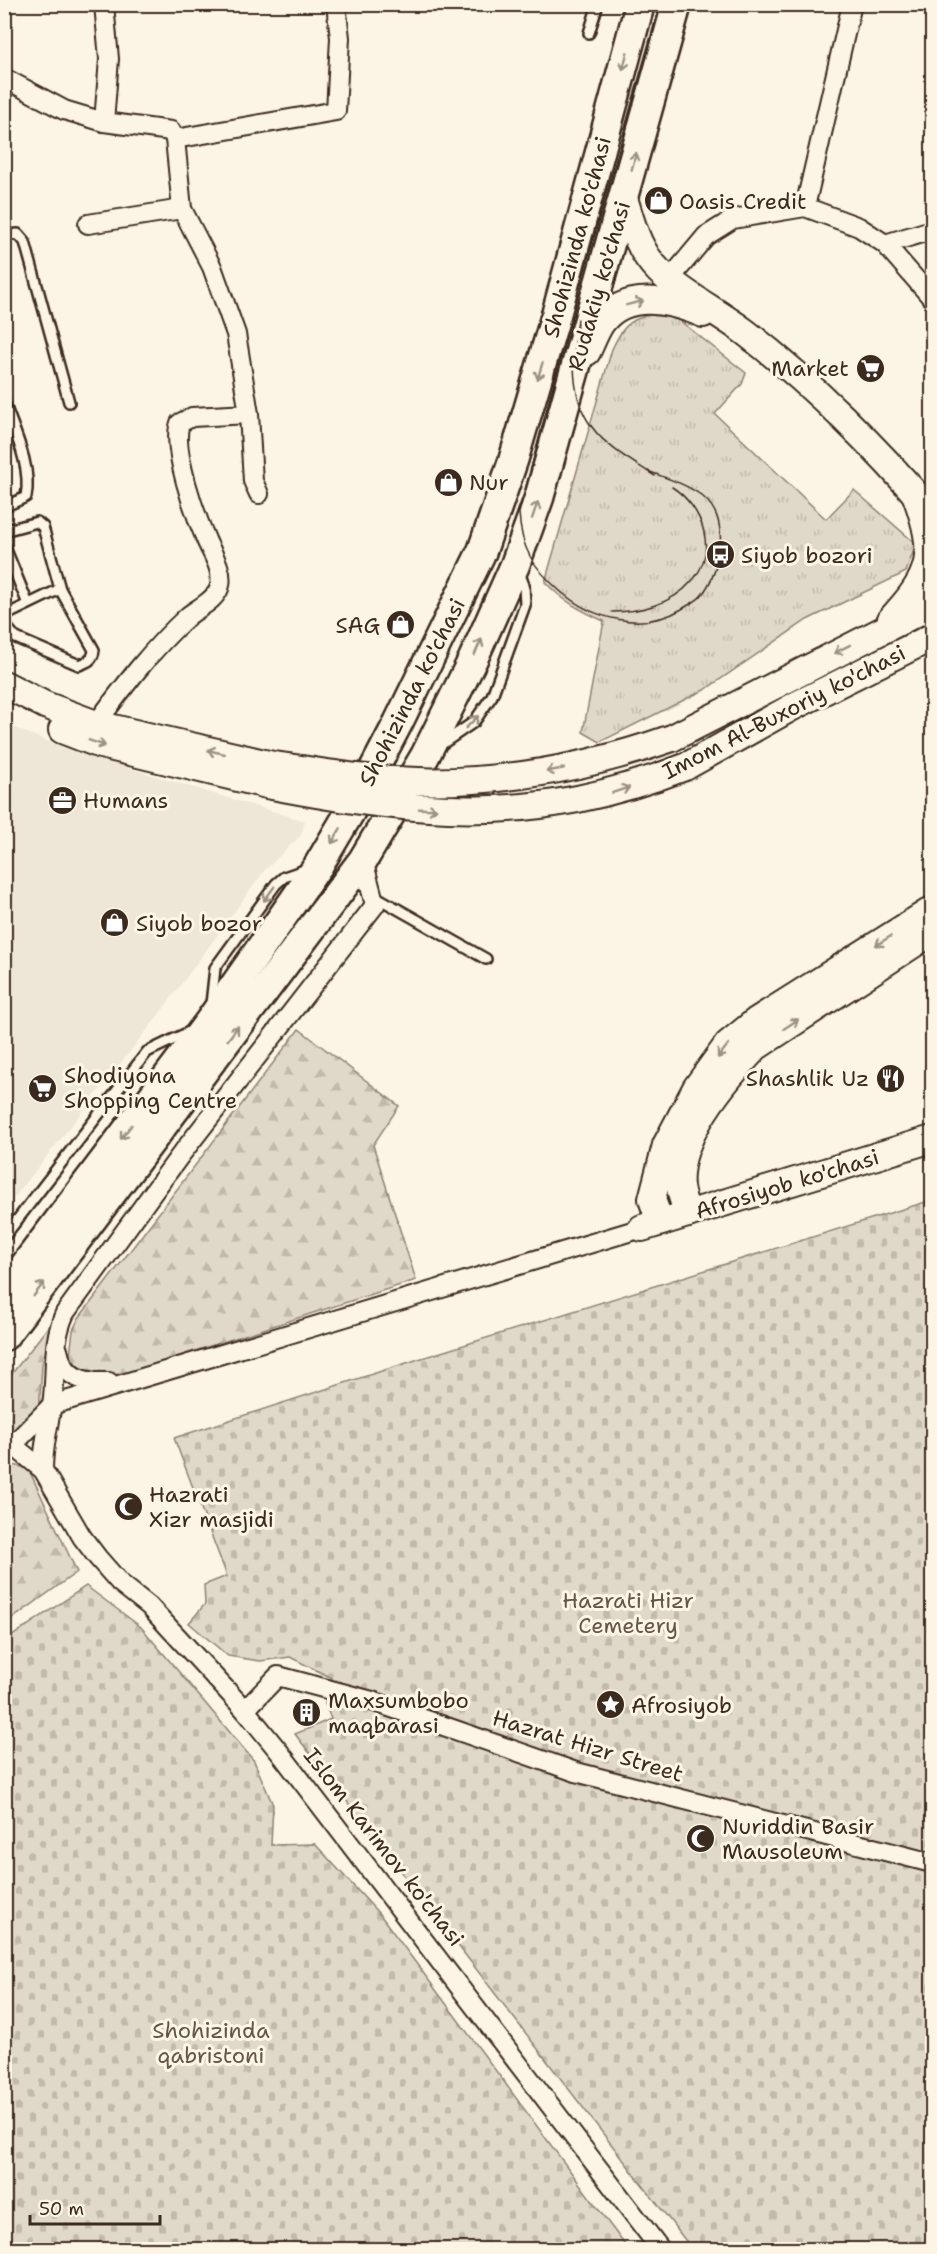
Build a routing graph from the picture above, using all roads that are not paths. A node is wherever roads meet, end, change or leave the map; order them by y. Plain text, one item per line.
1 (104, 4) edge
2 (336, 4) edge
3 (598, 4) edge
4 (640, 4) edge
5 (677, 4) edge
6 (852, 4) edge
7 (590, 33) dead end
8 (6, 85) edge
9 (104, 122) junction
10 (175, 139) junction
11 (624, 198) junction
12 (805, 207) junction
13 (182, 209) junction
14 (88, 224) dead end
15 (933, 230) edge
16 (4, 236) edge
17 (885, 244) junction
18 (670, 279) junction
19 (933, 298) edge
20 (745, 332) junction
21 (574, 376) junction
22 (4, 402) edge
23 (69, 402) dead end
24 (249, 414) junction
25 (913, 490) junction
26 (259, 494) dead end
27 (4, 507) edge
28 (933, 513) edge
29 (4, 531) edge
30 (4, 545) edge
31 (482, 550) junction
32 (515, 565) junction
33 (60, 589) junction
34 (28, 604) junction
35 (933, 605) edge
36 (4, 616) edge
37 (4, 624) edge
38 (880, 630) junction
39 (933, 637) edge
40 (4, 684) edge
41 (4, 704) edge
42 (96, 724) junction
43 (157, 748) junction
44 (270, 775) junction
45 (356, 869) junction
46 (372, 895) junction
47 (933, 910) edge
48 (933, 932) edge
49 (486, 959) dead end
50 (209, 1022) junction
51 (933, 1139) edge
52 (688, 1214) junction
53 (651, 1225) junction
54 (4, 1237) edge
55 (4, 1293) edge
56 (4, 1336) edge
57 (56, 1340) junction
58 (131, 1381) junction
59 (52, 1405) junction
60 (8, 1445) edge
61 (43, 1470) junction
62 (245, 1710) junction
63 (933, 1863) edge
64 (661, 2250) edge

1 - 9 street
2 - 10 street
3 - 7 lane
4 -> 31 main road, Shohizinda ko'chasi
11 -> 5 main road, Rudakiy ko'chasi
6 - 12 street
8 - 9 street
9 - 10 street
10 - 13 street
11 - 18 main road
11 - 21 main road, Rudakiy ko'chasi
12 - 17 street
12 - 18 street
13 - 14 street
13 - 24 street
15 - 17 street
16 - 23 lane
17 - 19 street
18 - 20 main road
21 -> 20 main road
20 - 25 main road
32 -> 21 main road, Rudakiy ko'chasi
22 - 27 lane
24 - 26 street
24 - 42 street
25 - 28 main road
25 - 38 main road
29 - 33 lane
30 - 34 lane
31 - 32 main road
31 -> 50 main road, Shohizinda ko'chasi
45 -> 32 main road, Shohizinda ko'chasi
33 - 34 lane
33 - 37 lane
34 - 36 lane
35 - 38 main road, Imom Al-Buxoriy ko'chasi
38 -> 44 main road, Imom Al-Buxoriy ko'chasi, bridge
44 -> 39 main road, Imom Al-Buxoriy ko'chasi, bridge
40 - 42 main road, Imom Al-Buxoriy ko'chasi
41 -> 43 main road, Imom Al-Buxoriy ko'chasi
42 - 43 main road, Imom Al-Buxoriy ko'chasi
43 - 44 main road, Imom Al-Buxoriy ko'chasi
45 - 46 street
56 -> 45 main road, Shohizinda ko'chasi
46 - 49 lane
46 - 57 street
47 -> 53 main road
52 -> 48 main road
50 - 54 lane
50 -> 55 main road, Shohizinda ko'chasi
51 - 52 main road, Afrosiyob ko'chasi
52 - 53 main road, Afrosiyob ko'chasi
53 - 58 street
57 - 58 street
57 - 59 street
58 - 59 street
59 - 60 street
59 - 61 street
60 - 61 street, Islom Karimov ko'chasi
61 - 62 street, Islom Karimov ko'chasi
62 - 63 street, Hazrat Hizr Street
62 - 64 street, Islom Karimov ko'chasi

